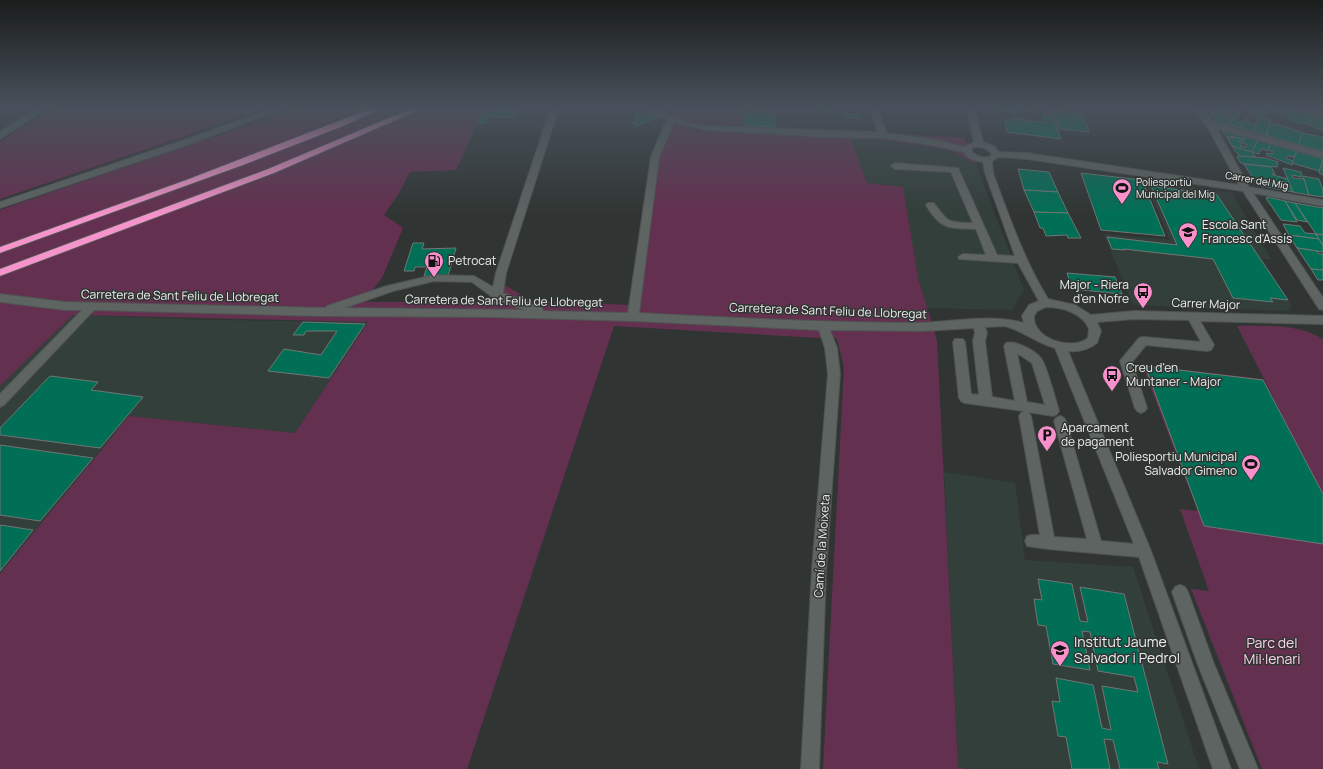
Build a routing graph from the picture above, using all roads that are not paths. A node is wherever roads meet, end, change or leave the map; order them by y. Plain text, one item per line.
1 (184, 143) edge
2 (296, 143) edge
3 (339, 143) edge
4 (543, 143) edge
5 (660, 143) edge
6 (936, 143) edge
7 (1221, 143) edge
8 (1278, 143) edge
9 (980, 144) joint
10 (967, 150) junction
11 (996, 154) junction
12 (1323, 155) edge
13 (987, 160) junction
14 (896, 166) dead end
15 (1246, 189) junction
16 (1323, 203) edge
17 (0, 205) edge
18 (931, 205) dead end
19 (978, 226) junction
20 (0, 250) edge
21 (963, 257) dead end
22 (993, 258) junction
23 (1022, 260) junction
24 (0, 273) edge
25 (497, 295) junction
26 (0, 298) edge
27 (1045, 303) junction
28 (1323, 306) edge
29 (91, 307) junction
30 (320, 312) junction
31 (1029, 312) junction
32 (494, 313) junction
33 (547, 314) junction
34 (633, 317) junction
35 (1193, 317) junction
36 (1089, 319) junction
37 (1323, 320) edge
38 (1008, 322) junction
39 (978, 323) junction
40 (824, 326) junction
41 (1036, 334) junction
42 (959, 342) dead end
43 (1060, 346) junction
44 (986, 401) junction
45 (0, 402) edge
46 (1141, 408) dead end
47 (1024, 411) junction
48 (1060, 421) dead end
49 (1032, 541) dead end
50 (1048, 543) junction
51 (1096, 547) junction
52 (1144, 551) junction
53 (1180, 592) dead end
54 (810, 769) edge
55 (1222, 769) edge
56 (1249, 769) edge

1 - 17 street
2 - 20 highway
3 - 24 highway
4 - 25 street
5 - 34 street
6 - 10 street
7 - 15 street
8 - 12 street
9 - 10 street
9 - 11 street
10 - 13 street
11 - 13 street
11 - 15 street, Carrer del Mig
13 - 23 street
14 - 19 street
15 - 16 street, Carrer del Mig
15 - 28 street
18 - 19 street
19 - 22 street
21 - 22 street
22 - 23 street
23 - 27 street
25 - 30 street
25 - 32 street
25 - 33 street
26 - 29 street, Carretera de Sant Feliu de Llobregat
27 - 31 street
27 - 36 street
29 - 30 street, Carretera de Sant Feliu de Llobregat
29 - 45 street
30 - 32 street, Carretera de Sant Feliu de Llobregat
31 - 38 street, Carretera de Sant Feliu de Llobregat
31 - 41 street
32 - 33 street, Carretera de Sant Feliu de Llobregat
33 - 34 street, Carretera de Sant Feliu de Llobregat
34 - 40 street, Carretera de Sant Feliu de Llobregat
35 - 36 street, Carrer Major
35 - 37 street, Carrer Major
35 - 46 street
36 - 43 street
38 - 39 street, Carretera de Sant Feliu de Llobregat
38 - 41 street, Carretera de Sant Feliu de Llobregat
39 - 40 street, Carretera de Sant Feliu de Llobregat
39 - 44 street
40 - 54 street, Camí de la Moixeta
41 - 43 street
42 - 44 street
43 - 52 street
44 - 47 street
47 - 47 street
47 - 50 street
48 - 51 street
49 - 50 street
50 - 51 street
51 - 52 street
52 - 55 street
53 - 56 street

